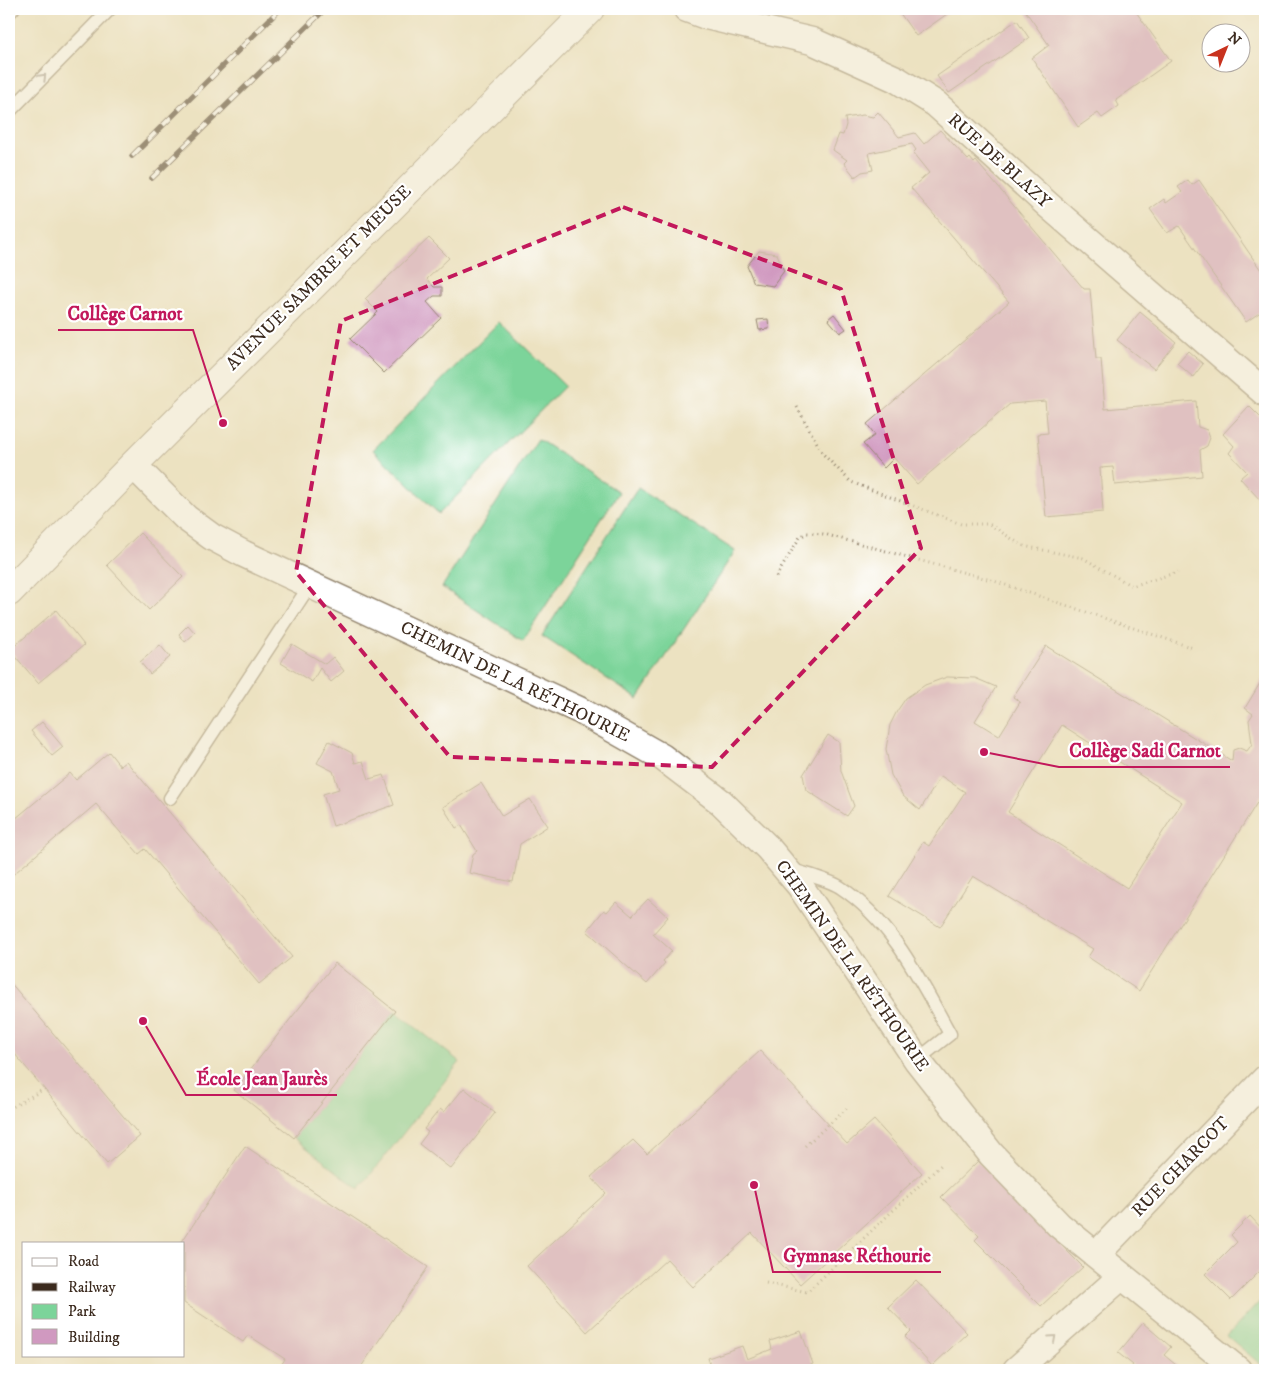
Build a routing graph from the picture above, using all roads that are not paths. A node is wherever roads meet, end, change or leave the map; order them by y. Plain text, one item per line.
1 (13, 9) edge
2 (110, 9) edge
3 (590, 9) edge
4 (687, 9) edge
5 (9, 13) edge
6 (9, 112) edge
7 (1265, 393) edge
8 (133, 465) junction
9 (310, 585) junction
10 (9, 592) edge
11 (170, 798) dead end
12 (784, 867) junction
13 (917, 1060) junction
14 (1265, 1079) edge
15 (1096, 1255) junction
16 (1122, 1276) junction
17 (1016, 1370) edge
18 (1238, 1370) edge

1 - 5 lane
6 -> 2 lane
3 - 8 street, AVENUE SAMBRE ET MEUSE
4 - 7 street, RUE DE BLAZY
8 - 9 street, CHEMIN DE LA RÉTHOURIE
8 - 10 street, AVENUE SAMBRE ET MEUSE
9 - 11 lane
9 - 12 street, CHEMIN DE LA RÉTHOURIE
12 - 13 street, CHEMIN DE LA RÉTHOURIE
12 - 13 lane
13 - 15 street, CHEMIN DE LA RÉTHOURIE
14 - 15 street, RUE CHARCOT
15 - 16 street, CHEMIN DE LA RÉTHOURIE
17 -> 16 street
16 - 18 street, CHEMIN DE LA RÉTHOURIE

